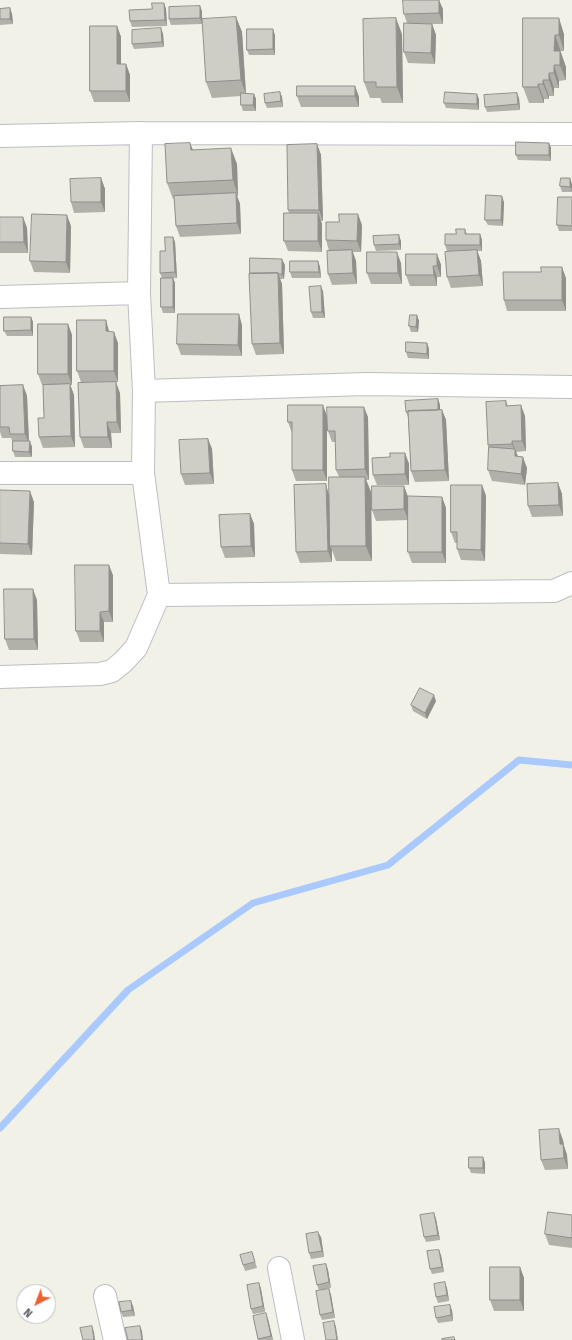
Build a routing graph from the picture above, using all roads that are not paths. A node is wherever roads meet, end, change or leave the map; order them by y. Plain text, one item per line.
1 (140, 133) junction
2 (572, 134) edge
3 (0, 136) edge
4 (139, 293) junction
5 (0, 298) edge
6 (572, 387) edge
7 (144, 391) junction
8 (0, 473) edge
9 (143, 473) junction
10 (572, 583) edge
11 (159, 595) junction
12 (0, 677) edge
13 (279, 1268) dead end
14 (105, 1296) dead end
15 (115, 1340) edge
16 (293, 1340) edge

1 - 2 street
1 - 3 street
1 - 4 street
4 - 5 street
4 - 7 street
6 - 7 street
7 - 9 street
8 - 9 street
9 - 11 street
10 - 11 street
11 - 12 street
13 - 16 street
14 - 15 street

